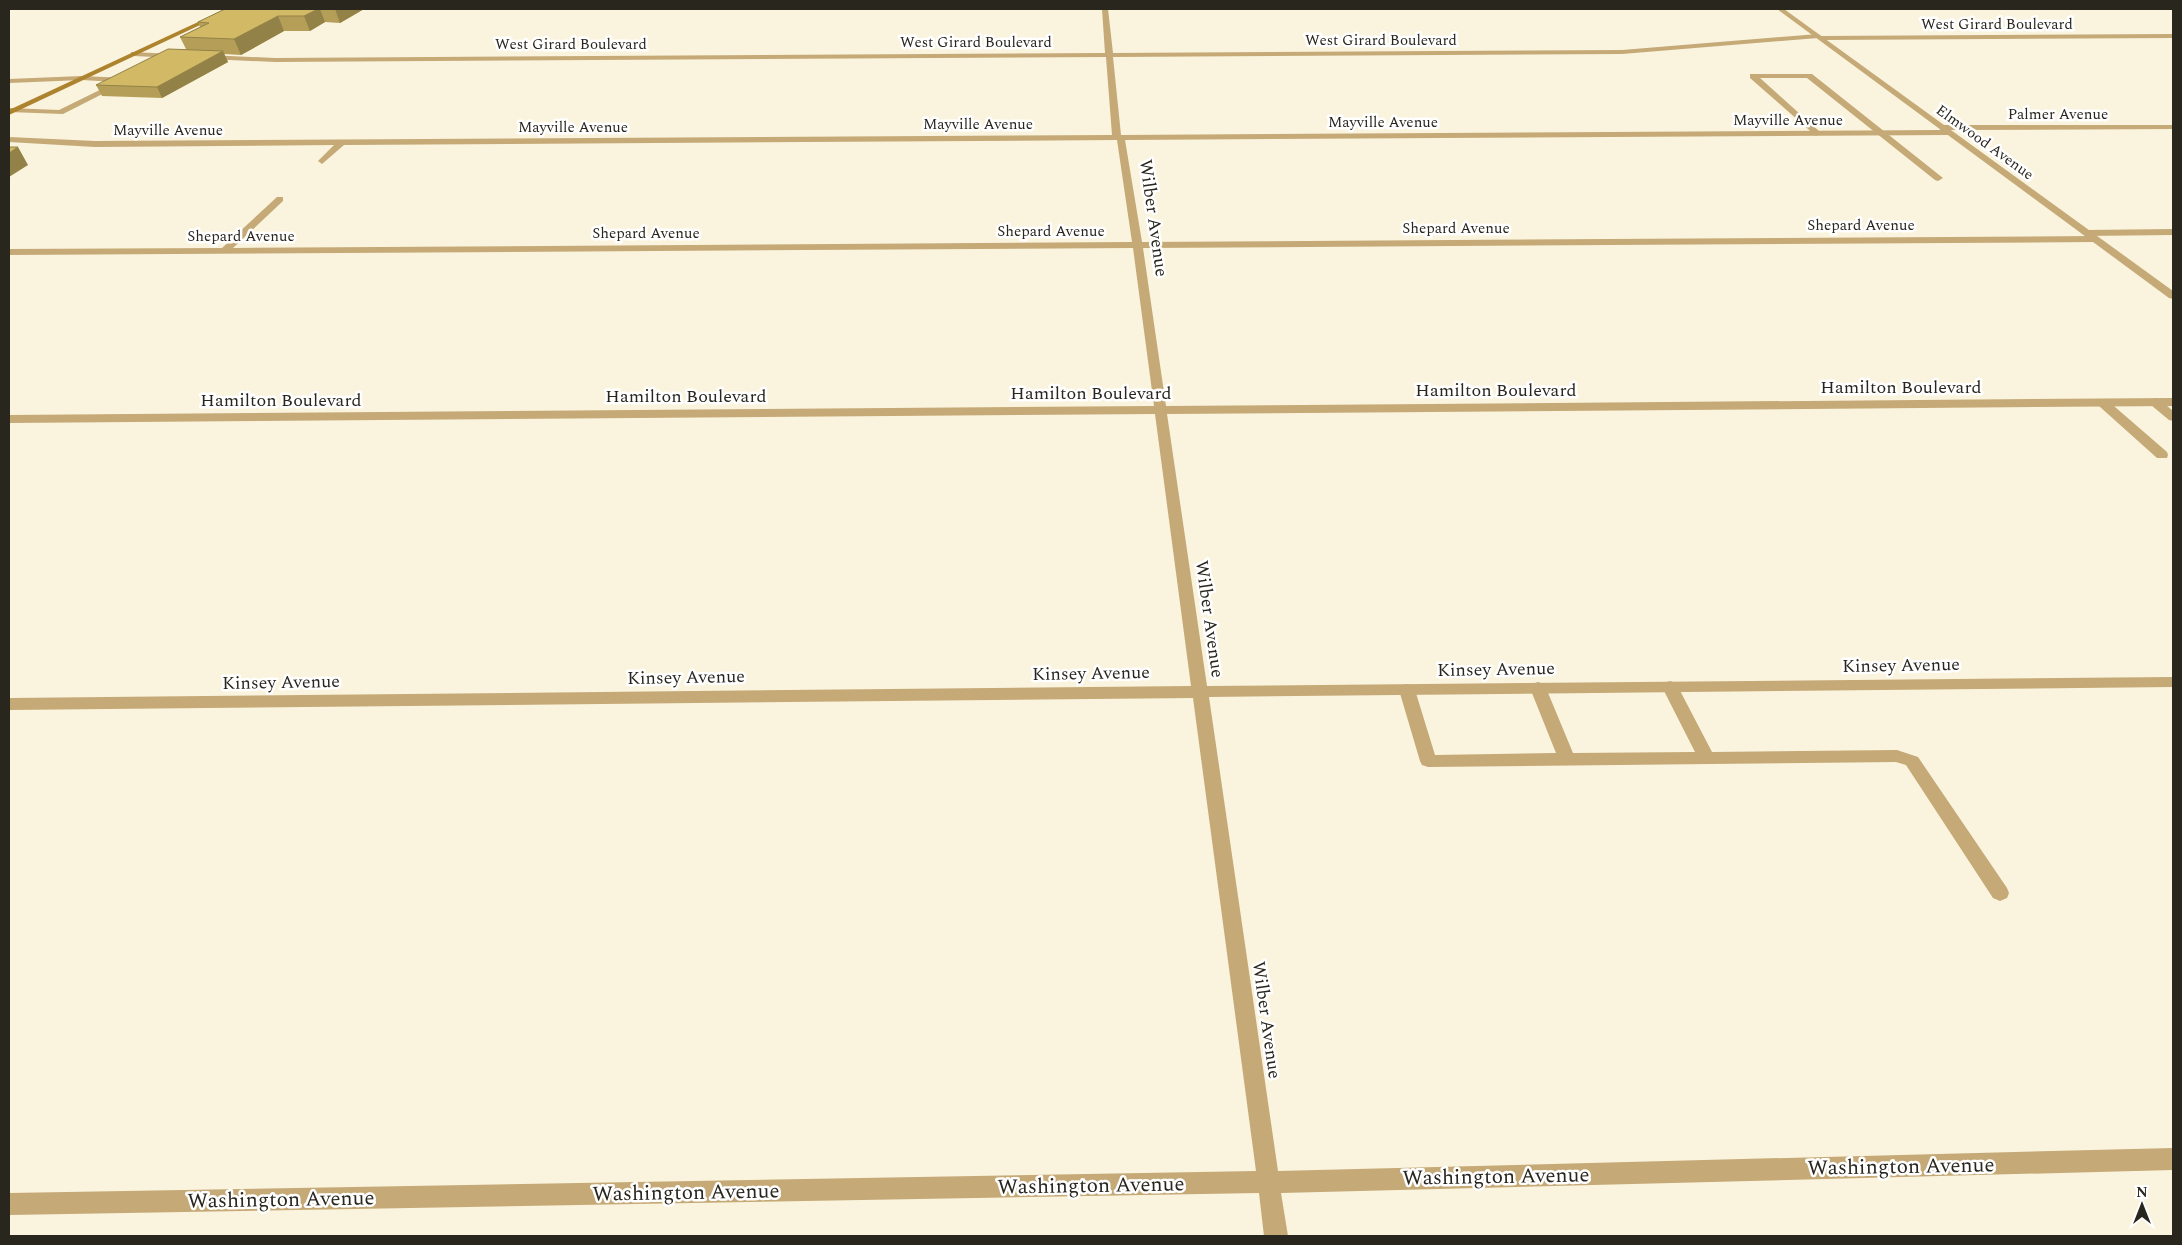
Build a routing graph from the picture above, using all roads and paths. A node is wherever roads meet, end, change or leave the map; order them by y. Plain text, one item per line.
1 (231, 9) edge
2 (1105, 9) edge
3 (1780, 9) edge
4 (2173, 36) edge
5 (1819, 37) junction
6 (134, 54) junction
7 (1110, 55) junction
8 (181, 56) edge
9 (200, 57) edge
10 (82, 78) junction
11 (9, 81) edge
12 (11, 111) edge
13 (2173, 127) edge
14 (1946, 130) junction
15 (1816, 133) junction
16 (1882, 133) junction
17 (1118, 137) junction
18 (9, 140) edge
19 (342, 142) junction
20 (322, 160) dead end
21 (1938, 178) dead end
22 (280, 199) dead end
23 (2173, 232) edge
24 (2090, 236) junction
25 (1138, 245) junction
26 (224, 251) junction
27 (9, 252) edge
28 (2173, 296) edge
29 (2155, 402) junction
30 (2173, 402) edge
31 (2102, 403) junction
32 (1161, 410) junction
33 (2173, 417) edge
34 (9, 419) edge
35 (2162, 455) dead end
36 (2173, 682) edge
37 (1670, 687) junction
38 (1538, 688) junction
39 (1407, 690) junction
40 (1200, 692) junction
41 (9, 704) edge
42 (1707, 758) junction
43 (1566, 760) junction
44 (2000, 893) dead end
45 (2173, 1159) edge
46 (1270, 1182) junction
47 (9, 1204) edge
48 (1276, 1236) edge

1 - 6 main road
2 - 7 street, Wilber Avenue
3 - 5 street, Elmwood Avenue
4 - 5 street, West Girard Boulevard
5 - 7 street, West Girard Boulevard
5 - 14 street, Elmwood Avenue
6 - 8 street
6 - 10 main road
7 - 9 street, West Girard Boulevard
7 - 17 street, Wilber Avenue
10 - 11 street
10 - 12 main road
10 - 12 street
13 - 14 street, Palmer Avenue
14 - 16 street, Mayville Avenue
14 - 24 street, Elmwood Avenue
15 - 16 street, Mayville Avenue
15 - 16 street
15 - 17 street, Mayville Avenue
16 - 21 street
17 - 19 street, Mayville Avenue
17 - 25 street, Wilber Avenue
18 - 19 street, Mayville Avenue
19 - 20 street
22 - 26 street
23 - 24 street, Shepard Avenue
24 - 25 street, Shepard Avenue
24 - 28 street, Elmwood Avenue
25 - 26 street, Shepard Avenue
25 - 32 street, Wilber Avenue
26 - 27 street, Shepard Avenue
29 - 30 street, Hamilton Boulevard
29 - 31 street, Hamilton Boulevard
29 - 33 street
31 - 32 street, Hamilton Boulevard
31 - 35 street
32 - 34 street, Hamilton Boulevard
32 - 40 street, Wilber Avenue
36 - 37 street, Kinsey Avenue
37 - 38 street, Kinsey Avenue
37 - 42 street
38 - 39 street, Kinsey Avenue
38 - 43 street
39 - 40 street, Kinsey Avenue
39 - 43 street
40 - 41 street, Kinsey Avenue
40 - 46 street, Wilber Avenue
42 - 43 street
42 - 44 street
45 - 46 street, Washington Avenue
46 - 47 street, Washington Avenue
46 - 48 street, Wilber Avenue

